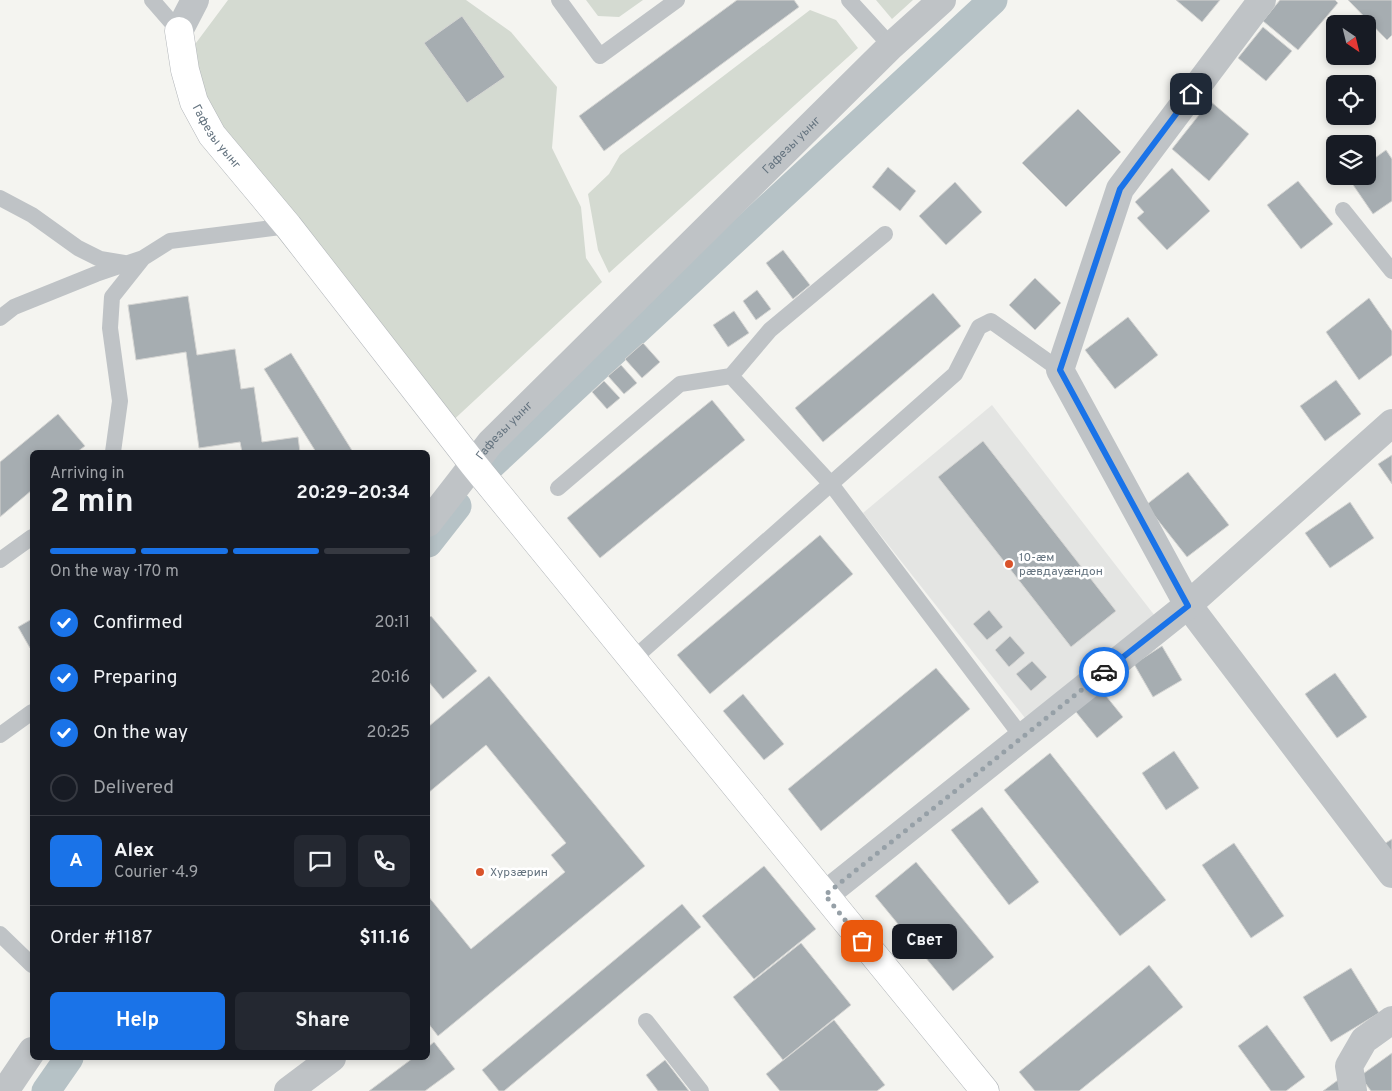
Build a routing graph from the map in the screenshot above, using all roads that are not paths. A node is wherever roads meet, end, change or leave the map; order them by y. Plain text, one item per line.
1 (152, 0) edge
2 (196, 0) edge
3 (559, 0) edge
4 (677, 0) edge
5 (848, 0) edge
6 (942, 0) edge
7 (1262, 0) edge
8 (179, 31) junction
9 (891, 46) junction
10 (0, 198) edge
11 (1344, 210) dead end
12 (288, 226) junction
13 (885, 234) dead end
14 (143, 258) junction
15 (126, 263) junction
16 (1392, 271) edge
17 (0, 318) edge
18 (1060, 370) junction
19 (731, 376) junction
20 (1392, 423) edge
21 (113, 450) edge
22 (474, 465) junction
23 (831, 484) junction
24 (558, 488) dead end
25 (430, 520) edge
26 (30, 538) edge
27 (0, 560) edge
28 (1188, 606) junction
29 (633, 659) junction
30 (30, 713) edge
31 (0, 735) edge
32 (1022, 737) junction
33 (1392, 874) edge
34 (825, 895) junction
35 (0, 934) edge
36 (30, 963) edge
37 (1392, 1020) edge
38 (646, 1021) dead end
39 (30, 1054) edge
40 (329, 1060) edge
41 (1351, 1079) edge
42 (5, 1091) edge
43 (288, 1091) edge
44 (701, 1091) edge
45 (985, 1091) edge

1 - 8 lane
2 - 8 street
3 - 4 lane
5 - 9 lane
6 - 9 street, Гафезы уынг
7 - 18 street
8 - 12 street, Гафезы уынг
9 - 22 street, Гафезы уынг
10 - 15 lane
11 - 16 lane
12 - 14 lane
12 - 22 street, Гафезы уынг
13 - 19 lane
14 - 15 lane
14 - 21 lane
15 - 17 lane
18 - 23 lane
18 - 28 street
19 - 23 lane
19 - 24 lane
20 - 28 street
22 - 25 street
22 - 29 street
23 - 29 lane
23 - 32 lane
26 - 27 lane
28 - 32 street
28 - 33 street
29 - 34 street
30 - 31 lane
32 - 34 street
34 - 45 street
35 - 36 lane
37 - 41 street
38 - 44 lane
39 - 42 street
40 - 43 street

